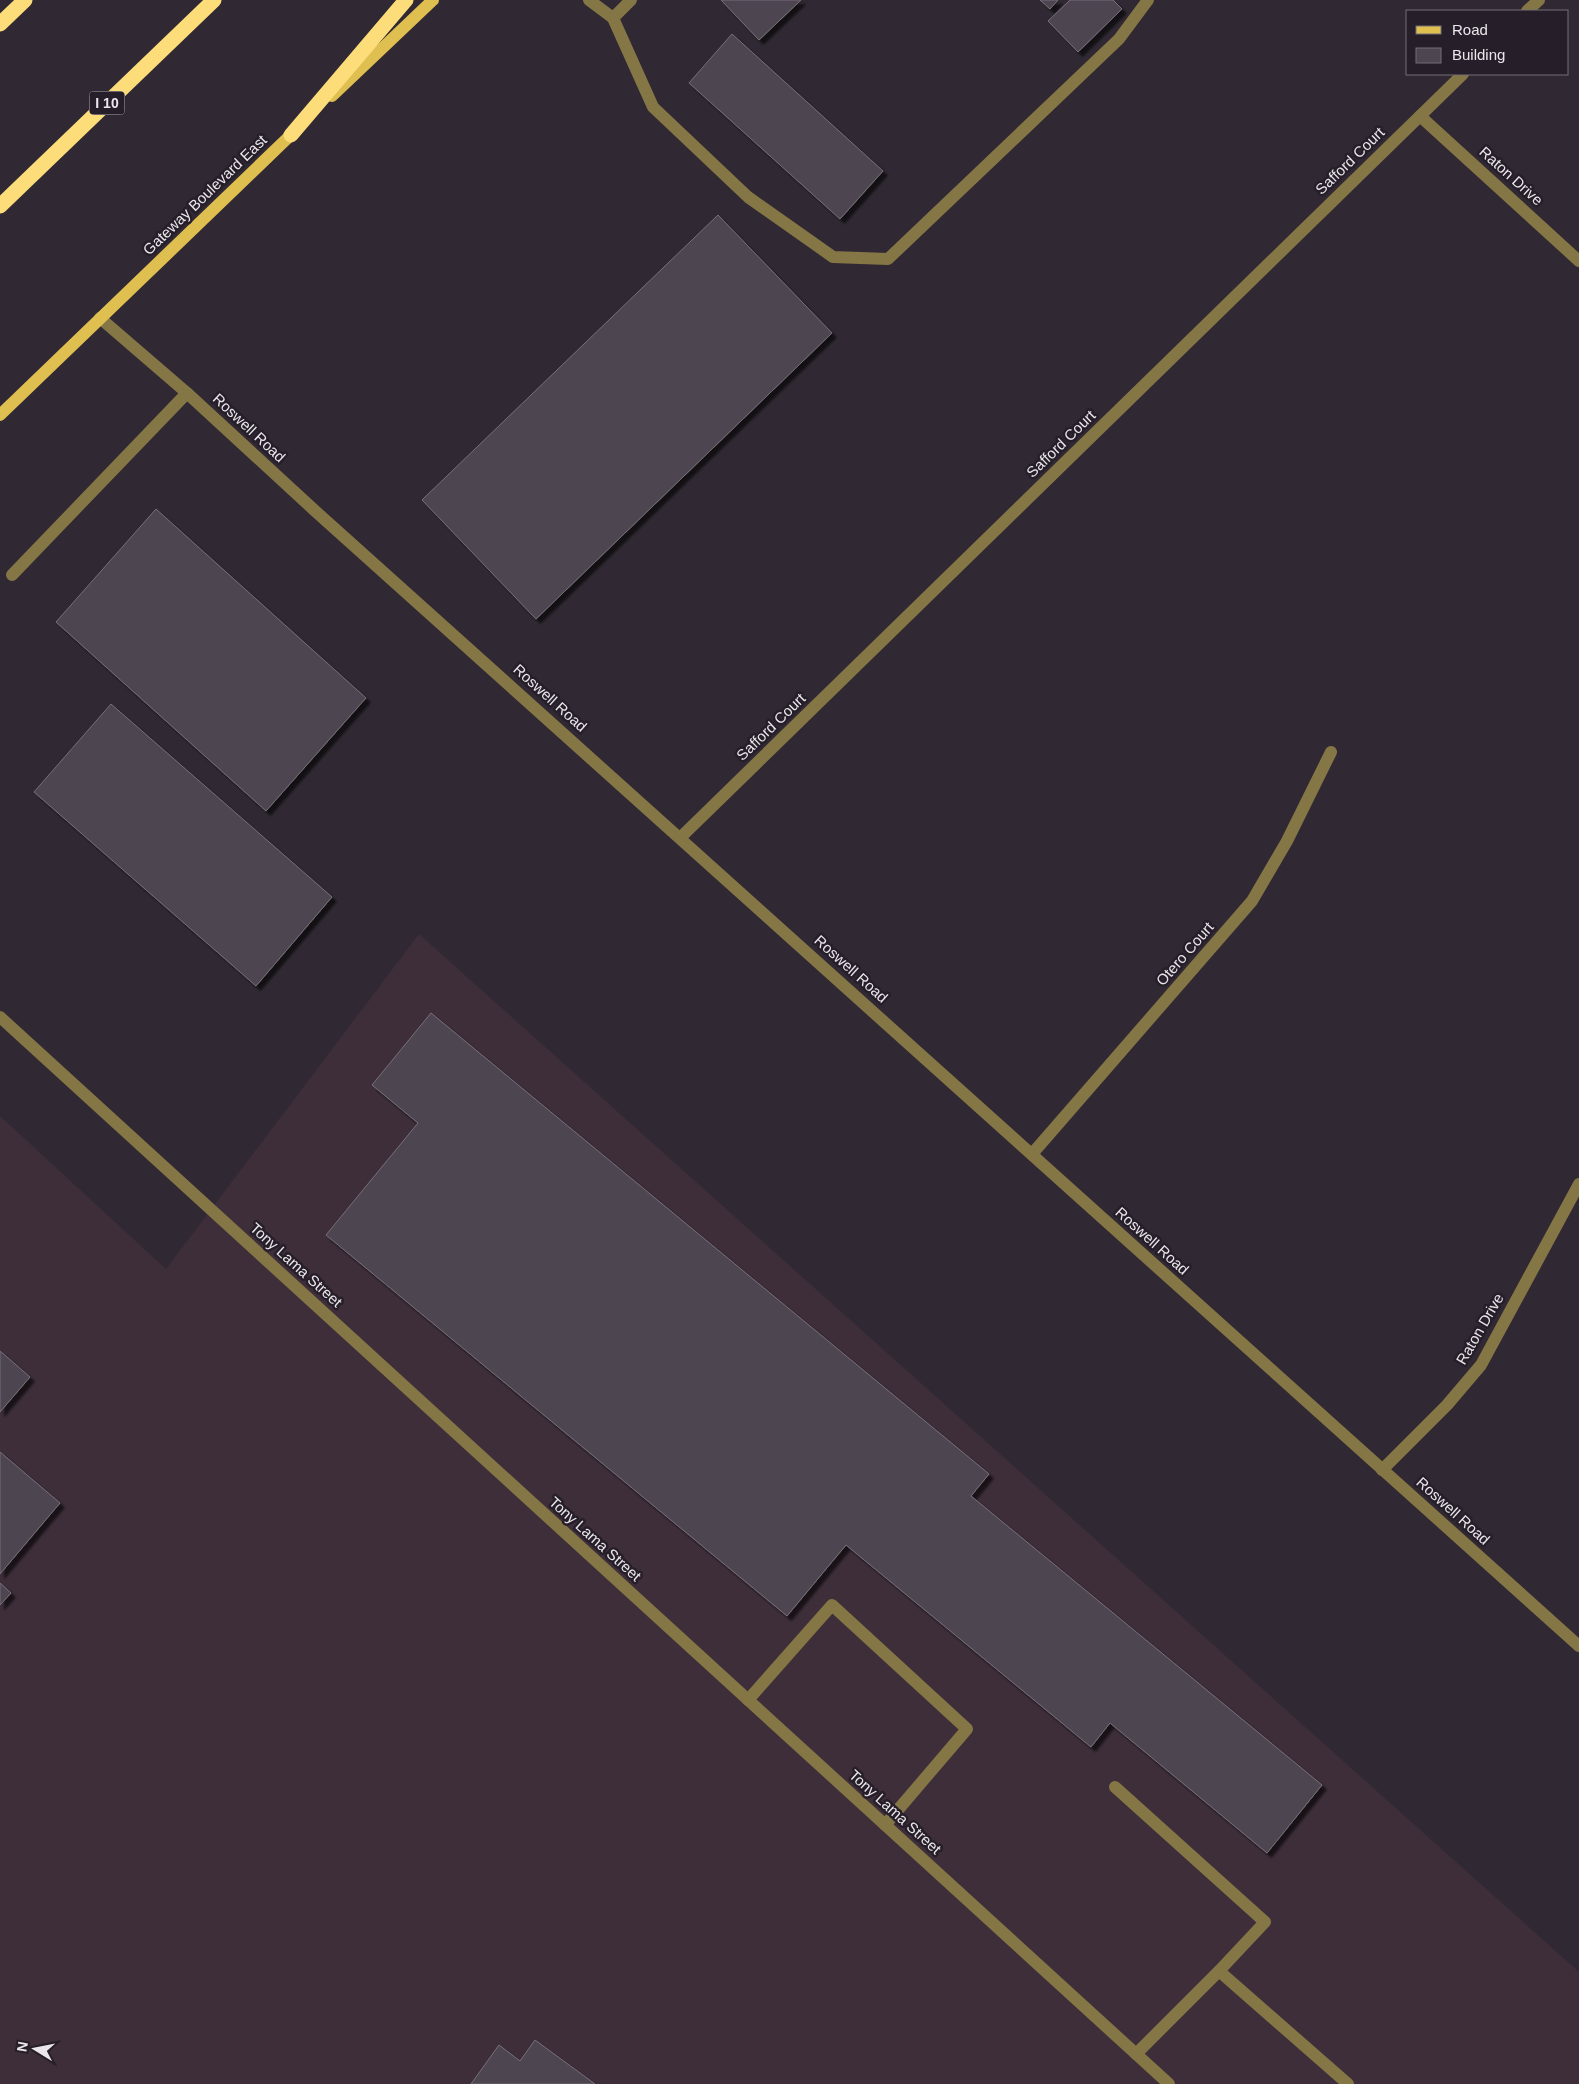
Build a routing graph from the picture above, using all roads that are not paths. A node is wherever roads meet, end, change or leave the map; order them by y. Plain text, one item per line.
1 (25, 0) edge
2 (214, 0) edge
3 (406, 0) edge
4 (433, 0) edge
5 (589, 0) edge
6 (631, 0) edge
7 (1148, 0) edge
8 (1539, 0) edge
9 (1528, 10) edge
10 (613, 18) junction
11 (0, 24) edge
12 (1462, 75) edge
13 (1420, 116) junction
14 (291, 135) junction
15 (0, 206) edge
16 (1579, 261) edge
17 (100, 318) junction
18 (187, 393) junction
19 (0, 415) edge
20 (12, 575) dead end
21 (1331, 752) dead end
22 (681, 837) junction
23 (0, 1017) edge
24 (1032, 1154) junction
25 (1579, 1184) edge
26 (1382, 1470) junction
27 (1579, 1646) edge
28 (748, 1700) junction
29 (1115, 1787) dead end
30 (885, 1825) junction
31 (1220, 1971) junction
32 (1136, 2054) junction
33 (1169, 2084) edge
34 (1348, 2084) edge

1 - 11 highway
2 - 15 highway, I 10
3 - 14 highway
4 - 14 main road, Gateway Boulevard East
5 - 10 street
6 - 10 street
7 - 10 street
8 - 9 street
12 - 13 street, Safford Court
13 - 16 street, Raton Drive
13 - 22 street, Safford Court
14 - 17 main road, Gateway Boulevard East
17 - 18 street, Roswell Road
17 - 19 main road, Gateway Boulevard East
18 - 20 street
18 - 22 street, Roswell Road
21 - 24 street, Otero Court
22 - 24 street, Roswell Road
23 - 28 street, Tony Lama Street
24 - 26 street, Roswell Road
25 - 26 street, Raton Drive
26 - 27 street, Roswell Road
28 - 30 street, Tony Lama Street
28 - 30 street
29 - 31 street
30 - 32 street, Tony Lama Street
31 - 32 street
31 - 34 street
32 - 33 street, Tony Lama Street

